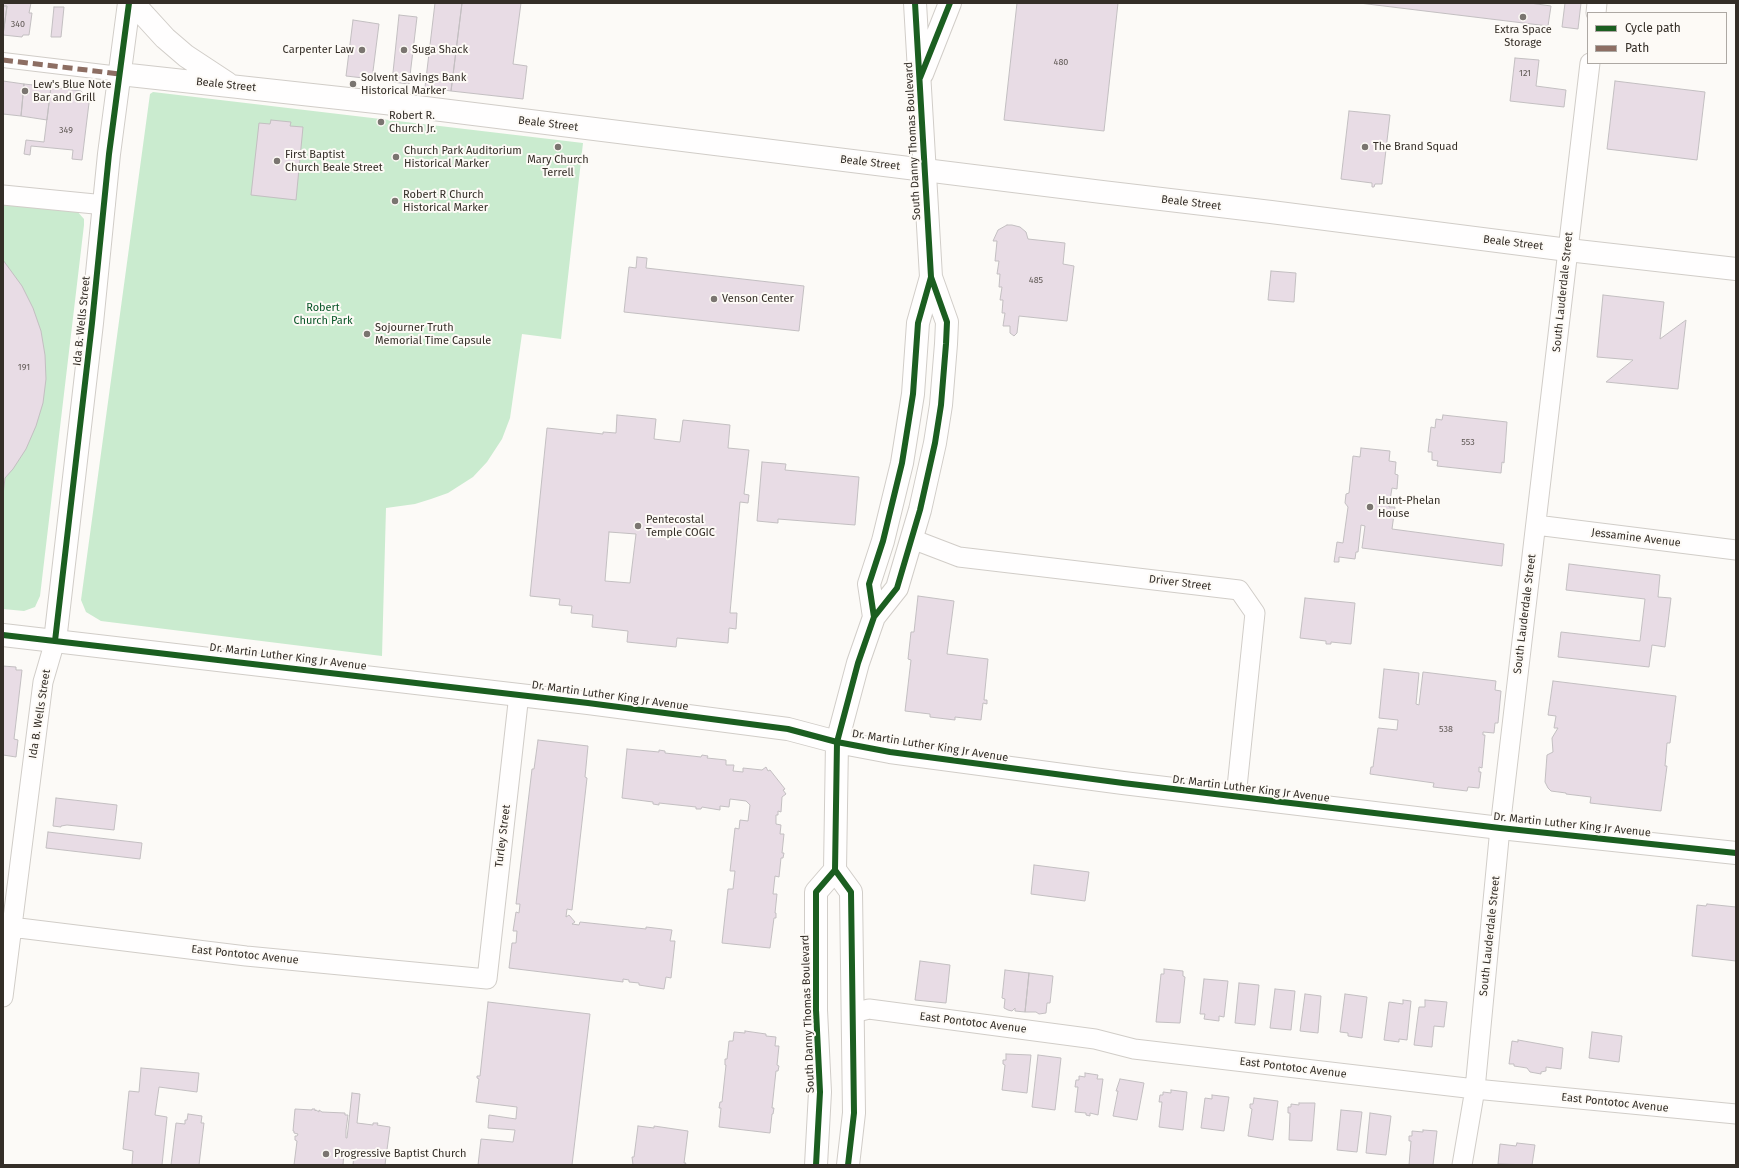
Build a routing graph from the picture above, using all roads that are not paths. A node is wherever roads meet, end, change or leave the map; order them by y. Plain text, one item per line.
1 (129, 3) edge
2 (133, 3) edge
3 (915, 3) edge
4 (950, 3) edge
5 (3, 60) edge
6 (1590, 64) edge
7 (120, 74) junction
8 (919, 82) junction
9 (230, 85) junction
10 (924, 170) junction
11 (3, 195) edge
12 (105, 205) junction
13 (1568, 250) junction
14 (1736, 269) edge
15 (931, 277) junction
16 (1536, 525) junction
17 (912, 539) junction
18 (1736, 550) edge
19 (874, 618) junction
20 (3, 635) edge
21 (55, 641) junction
22 (519, 694) junction
23 (837, 742) junction
24 (1236, 797) junction
25 (1500, 828) junction
26 (1736, 853) edge
27 (835, 870) junction
28 (7, 926) edge
29 (487, 979) joint
30 (3, 997) edge
31 (853, 1013) junction
32 (1475, 1089) junction
33 (1736, 1114) edge
34 (816, 1165) edge
35 (848, 1165) edge
36 (1462, 1165) edge

1 - 7 main road, Ida B. Wells Street
2 - 9 main road
3 - 8 main road, South Danny Thomas Boulevard
4 - 8 main road
5 - 7 street, Beale Street
6 - 13 street, South Lauderdale Street
7 - 9 main road, Beale Street
7 - 12 main road, Ida B. Wells Street
8 - 10 main road, South Danny Thomas Boulevard
9 - 10 main road, Beale Street
10 - 13 main road, Beale Street
10 - 15 main road, South Danny Thomas Boulevard
11 - 12 street
12 - 21 main road, Ida B. Wells Street
13 - 14 main road, Beale Street
13 - 16 street, South Lauderdale Street
15 - 17 main road, South Danny Thomas Boulevard
15 - 19 main road, South Danny Thomas Boulevard
16 - 18 street, Jessamine Avenue
16 - 25 street, South Lauderdale Street
17 - 19 main road, South Danny Thomas Boulevard
17 - 24 street, Driver Street
19 - 23 main road, South Danny Thomas Boulevard
20 - 21 main road, Dr. Martin Luther King Jr Avenue
21 - 22 main road, Dr. Martin Luther King Jr Avenue
21 - 28 street, Ida B. Wells Street
22 - 23 main road, Dr. Martin Luther King Jr Avenue
22 - 29 street, Turley Street
23 - 24 main road, Dr. Martin Luther King Jr Avenue
23 - 27 main road, South Danny Thomas Boulevard
24 - 25 main road, Dr. Martin Luther King Jr Avenue
25 - 26 main road, Dr. Martin Luther King Jr Avenue
25 - 32 street, South Lauderdale Street
27 - 31 main road
27 - 34 main road, South Danny Thomas Boulevard
28 - 29 street, East Pontotoc Avenue
28 - 30 street, Ida B. Wells Street
31 - 32 street, East Pontotoc Avenue
31 - 35 main road
32 - 33 street, East Pontotoc Avenue
32 - 36 street, South Lauderdale Street

